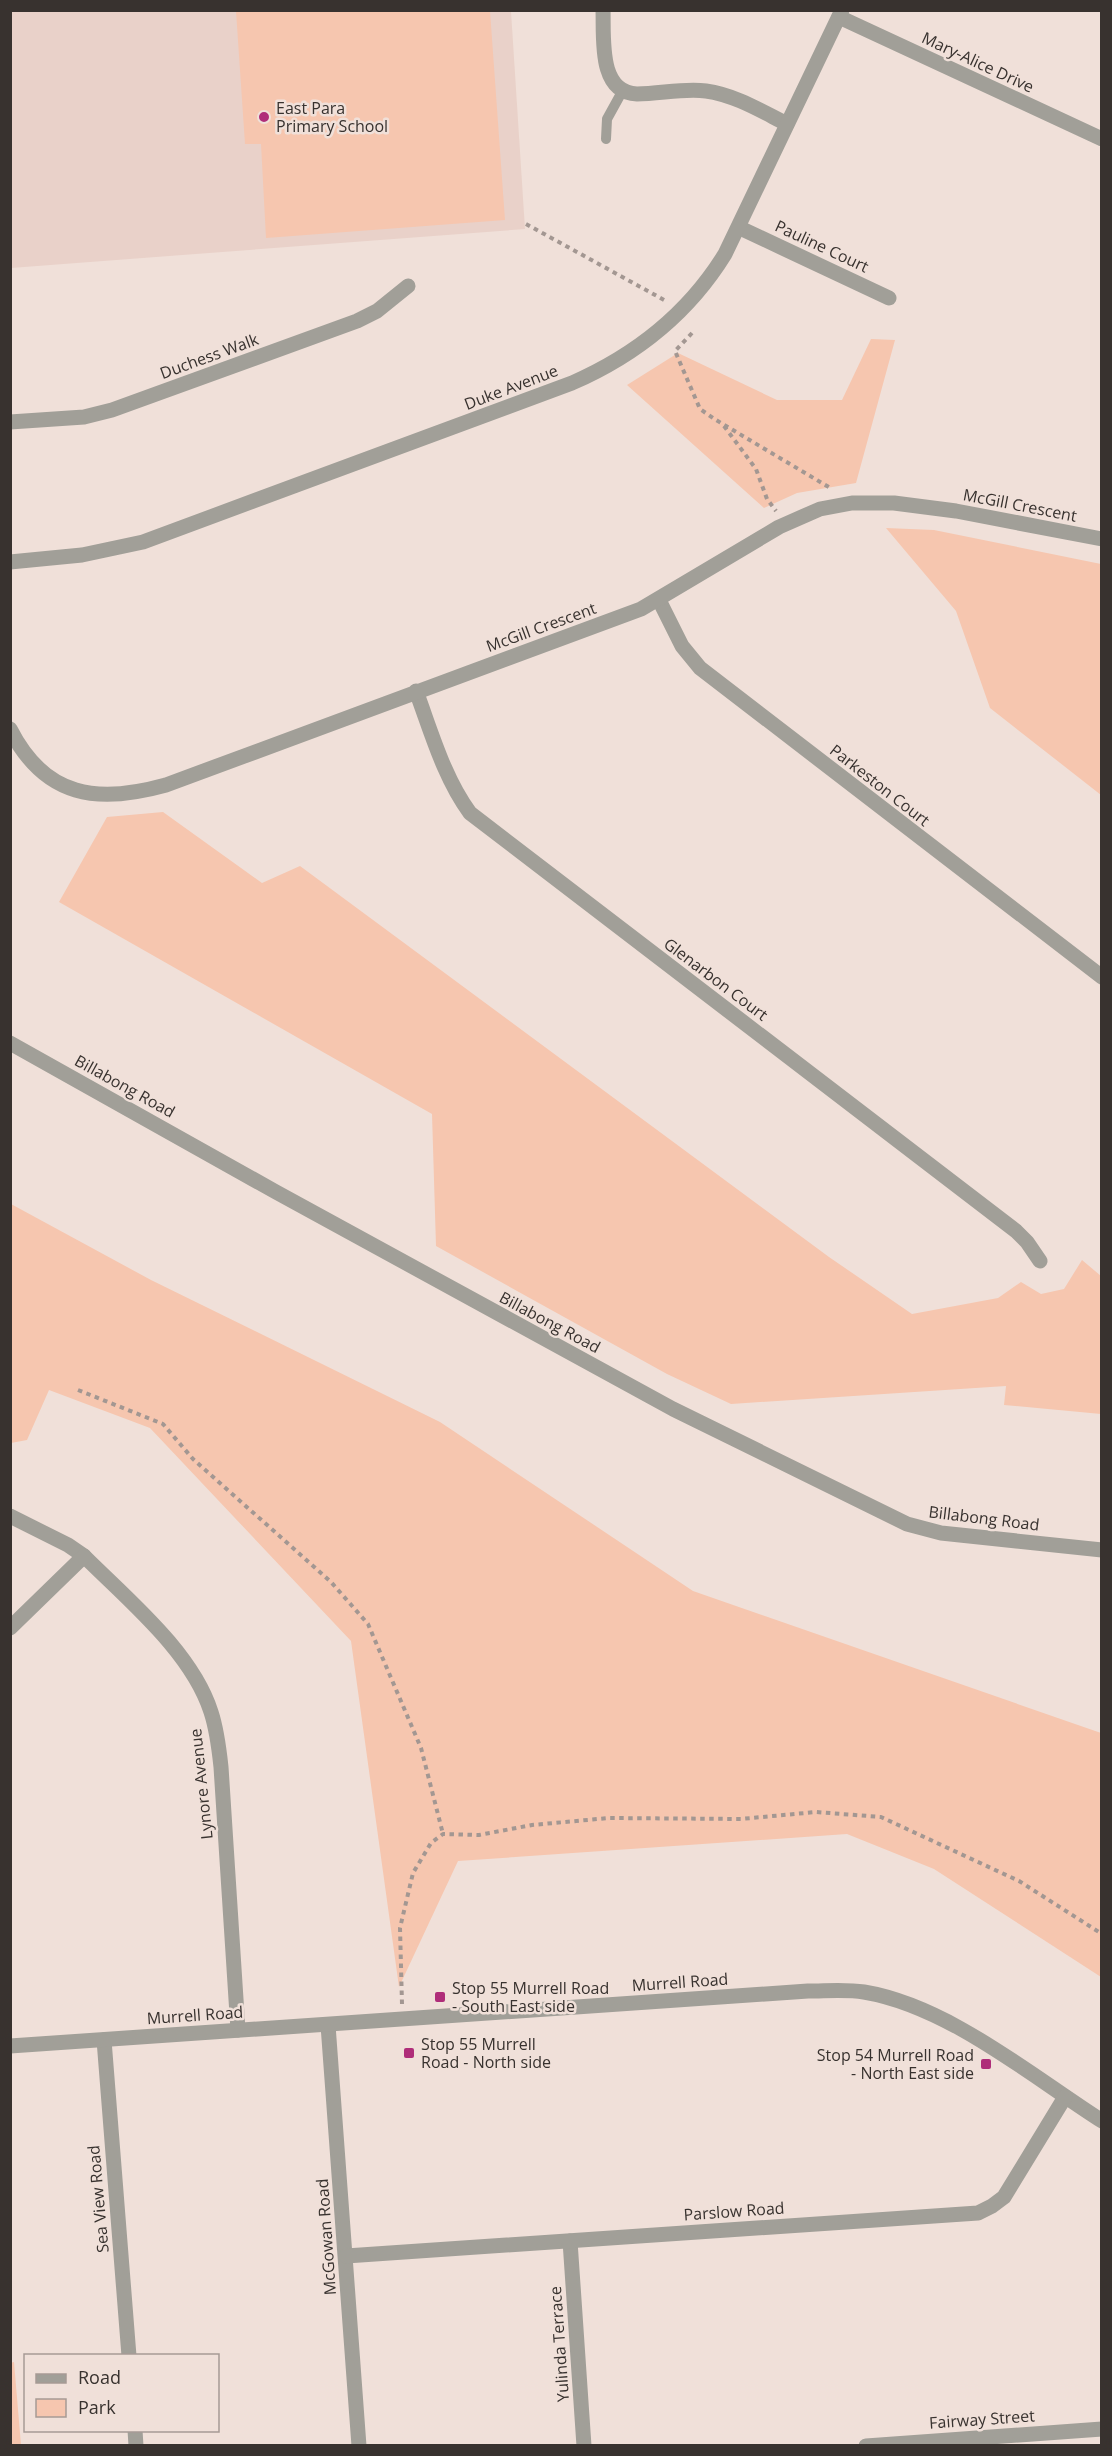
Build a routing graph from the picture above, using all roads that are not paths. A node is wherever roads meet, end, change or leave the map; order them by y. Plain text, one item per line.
1 (603, 10) edge
2 (840, 14) edge
3 (623, 90) junction
4 (786, 123) junction
5 (606, 139) dead end
6 (1101, 139) edge
7 (740, 228) junction
8 (408, 286) dead end
9 (889, 297) dead end
10 (10, 422) edge
11 (1101, 539) edge
12 (10, 562) edge
13 (659, 600) junction
14 (416, 691) junction
15 (10, 729) edge
16 (1101, 977) edge
17 (10, 1043) edge
18 (1040, 1261) dead end
19 (10, 1516) edge
20 (1101, 1550) edge
21 (84, 1556) junction
22 (10, 1628) edge
23 (328, 2025) junction
24 (238, 2030) junction
25 (104, 2040) junction
26 (10, 2046) edge
27 (1065, 2097) junction
28 (1101, 2121) edge
29 (570, 2241) junction
30 (346, 2256) junction
31 (129, 2354) edge
32 (1101, 2429) edge
33 (359, 2445) edge
34 (584, 2445) edge
35 (866, 2445) edge

1 - 3 street
2 - 4 street, Duke Avenue
2 - 6 street, Mary-Alice Drive
3 - 4 street
3 - 5 lane
4 - 7 street, Duke Avenue
7 - 9 street, Pauline Court
7 - 12 street, Duke Avenue
8 - 10 street, Duchess Walk
11 - 13 street, McGill Crescent
13 - 14 street, McGill Crescent
13 - 16 street, Parkeston Court
14 - 15 street, McGill Crescent
14 - 18 street, Glenarbon Court
17 - 20 street, Billabong Road
19 - 21 street, Lynore Avenue
21 - 22 street
21 - 24 street, Lynore Avenue
23 - 24 street, Murrell Road
23 - 27 street, Murrell Road
23 - 30 street, McGowan Road
24 - 25 street, Murrell Road
25 - 26 street, Murrell Road
25 - 31 street, Sea View Road
27 - 28 street, Murrell Road
27 - 29 street, Parslow Road
29 - 30 street, Parslow Road
29 - 34 street, Yulinda Terrace
30 - 33 street, McGowan Road
32 - 35 street, Fairway Street

